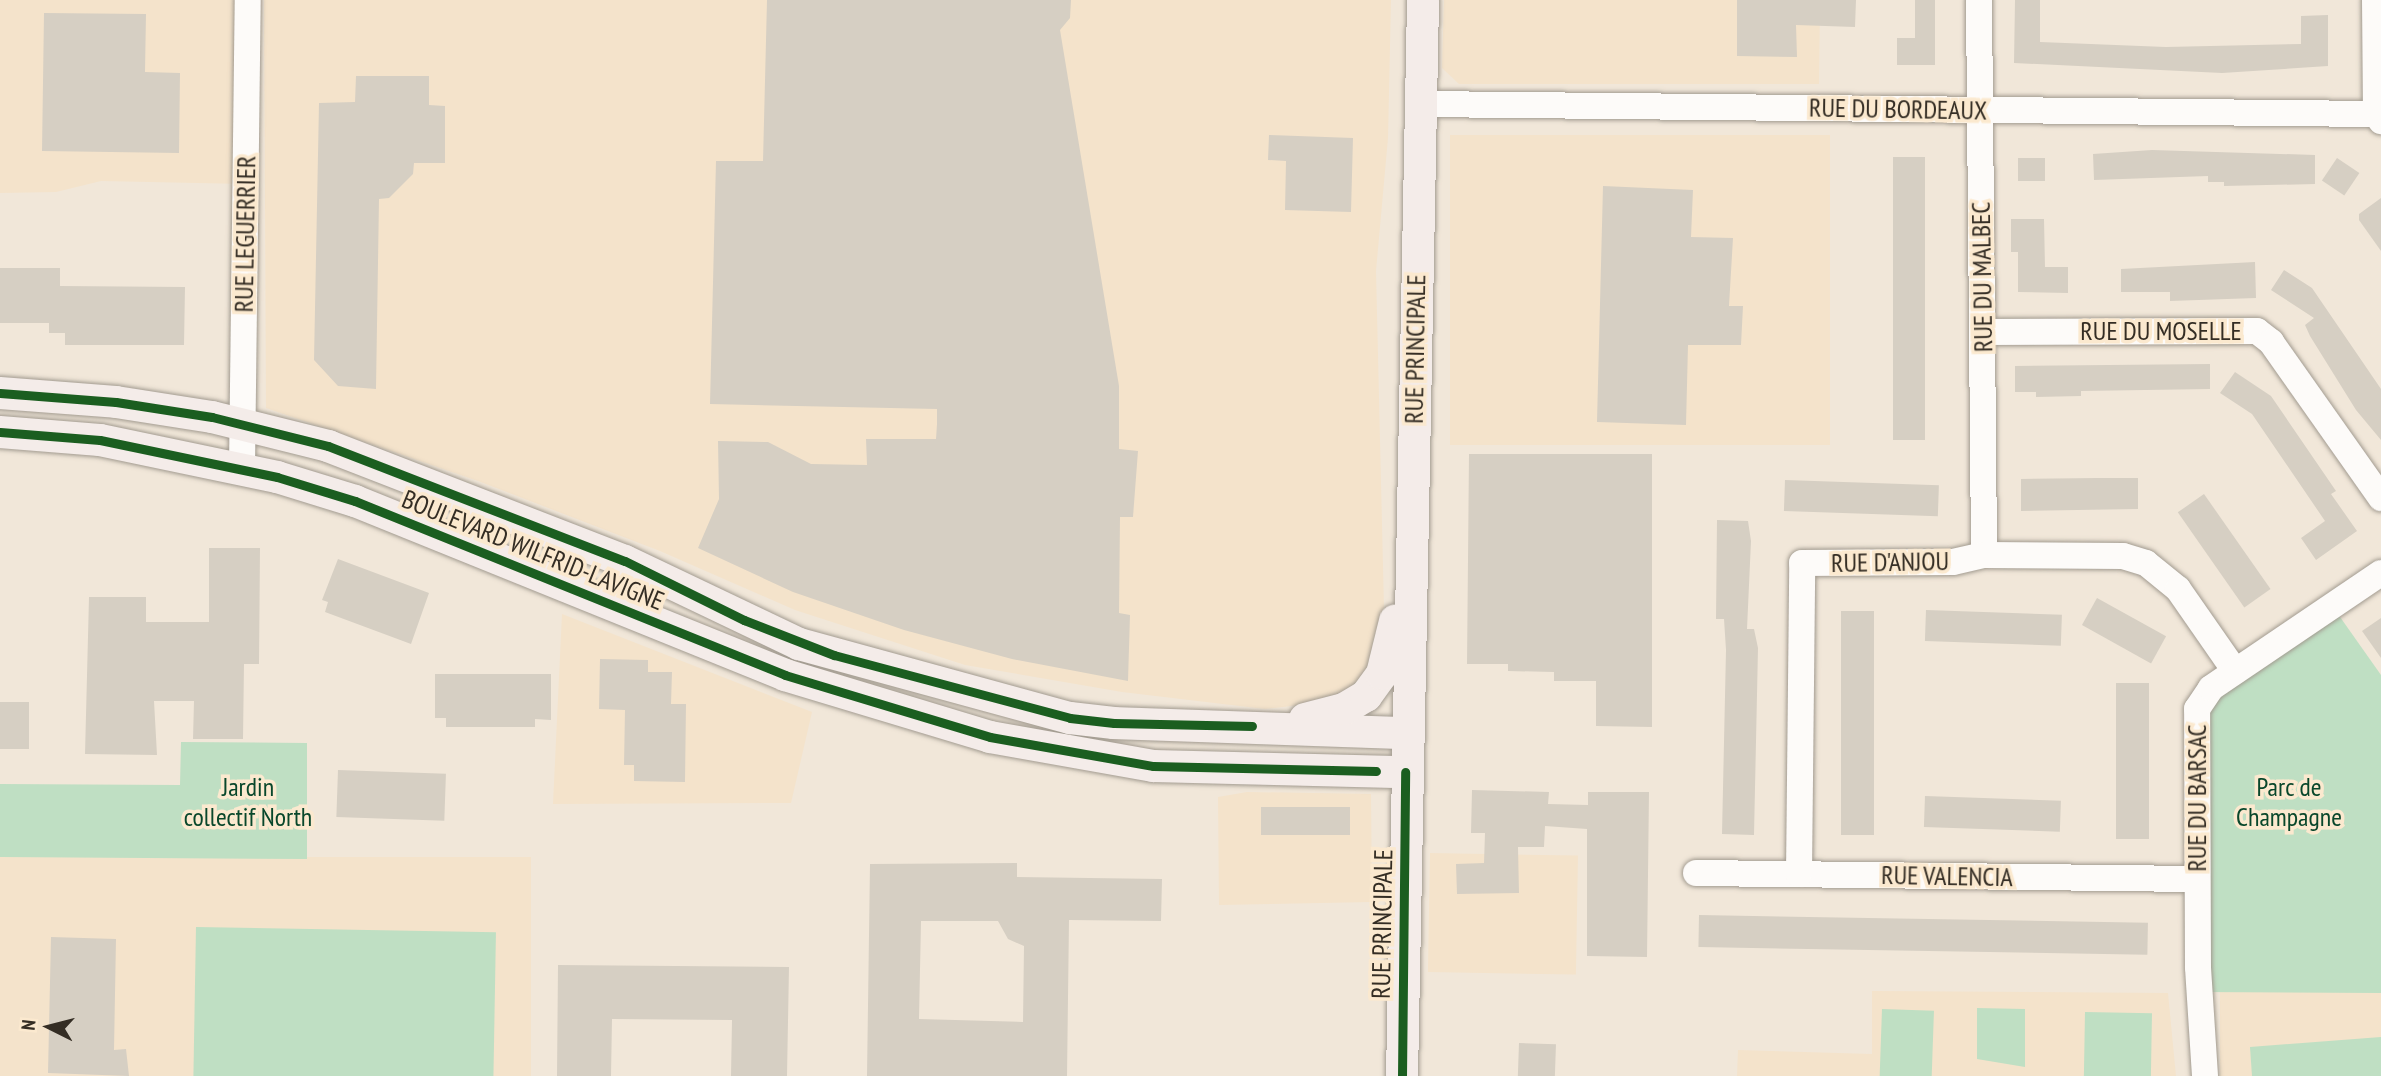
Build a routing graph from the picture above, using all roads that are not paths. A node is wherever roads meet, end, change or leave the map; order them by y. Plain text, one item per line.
1 (248, 0) edge
2 (1423, 0) edge
3 (1979, 0) edge
4 (2375, 0) edge
5 (1421, 104) junction
6 (1979, 110) junction
7 (2378, 117) edge
8 (1982, 332) junction
9 (0, 393) edge
10 (242, 422) junction
11 (0, 432) edge
12 (242, 468) junction
13 (2381, 498) edge
14 (1410, 545) junction
15 (1984, 555) junction
16 (2381, 573) edge
17 (2235, 671) junction
18 (1252, 726) junction
19 (1406, 733) junction
20 (1405, 772) junction
21 (1696, 873) dead end
22 (1799, 874) junction
23 (2197, 879) junction
24 (1402, 1076) edge
25 (2205, 1076) edge

1 - 10 street, RUE LEGUERRIER
2 - 5 main road, RUE PRINCIPALE
3 - 6 street, RUE DU MALBEC
4 - 7 street
5 - 6 street, RUE DU BORDEAUX
5 - 14 main road, RUE PRINCIPALE
6 - 7 street, RUE DU BORDEAUX
6 - 8 street, RUE DU MALBEC
8 - 13 street, RUE DU MOSELLE
8 - 15 street, RUE DU MALBEC
9 - 10 main road, BOULEVARD WILFRID-LAVIGNE
10 - 12 street, RUE LEGUERRIER
10 - 18 main road, BOULEVARD WILFRID-LAVIGNE
11 - 12 main road, BOULEVARD WILFRID-LAVIGNE
12 - 20 main road, BOULEVARD WILFRID-LAVIGNE
14 - 18 main road
14 - 19 main road, RUE PRINCIPALE
15 - 17 street, RUE D'ANJOU
15 - 22 street, RUE D'ANJOU
16 - 17 street, RUE DU BARSAC
17 - 23 street, RUE DU BARSAC
18 - 19 main road, BOULEVARD WILFRID-LAVIGNE
19 - 20 main road, RUE PRINCIPALE
20 - 24 main road, RUE PRINCIPALE
21 - 22 street, RUE VALENCIA
22 - 23 street, RUE VALENCIA
23 - 25 street, RUE DU BARSAC

